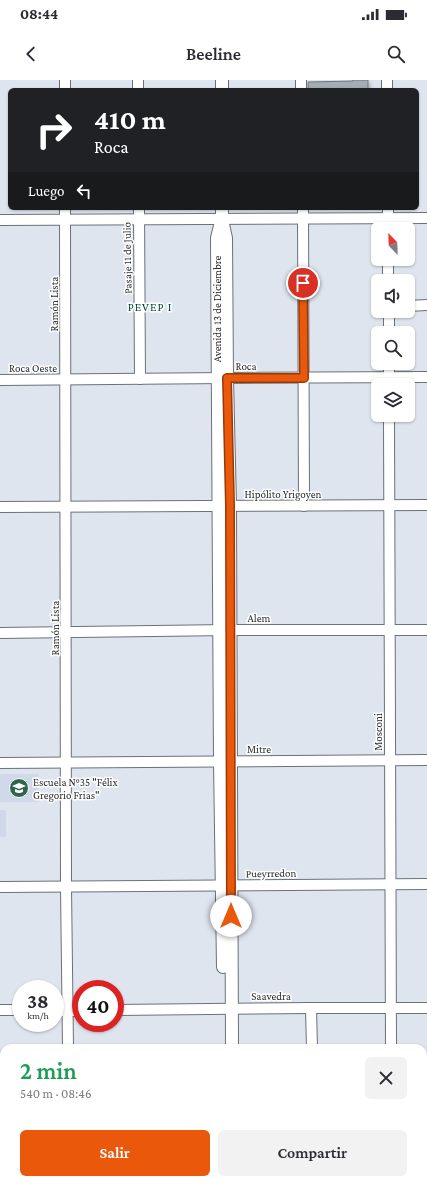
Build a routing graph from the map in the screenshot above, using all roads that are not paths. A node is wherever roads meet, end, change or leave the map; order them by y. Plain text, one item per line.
1 (65, 210) edge
2 (139, 210) edge
3 (303, 210) edge
4 (388, 210) edge
5 (222, 214) edge
6 (427, 218) edge
7 (303, 219) junction
8 (0, 220) edge
9 (66, 220) junction
10 (139, 220) junction
11 (388, 222) edge
12 (401, 222) edge
13 (371, 223) edge
14 (427, 305) edge
15 (415, 306) edge
16 (427, 377) edge
17 (222, 378) junction
18 (304, 378) junction
19 (415, 378) edge
20 (140, 379) junction
21 (0, 380) edge
22 (66, 380) junction
23 (371, 380) edge
24 (389, 422) edge
25 (427, 505) edge
26 (66, 506) junction
27 (224, 506) junction
28 (304, 506) junction
29 (390, 506) junction
30 (0, 507) edge
31 (225, 630) junction
32 (390, 630) junction
33 (427, 630) edge
34 (67, 632) junction
35 (0, 633) edge
36 (427, 760) edge
37 (225, 761) junction
38 (390, 761) junction
39 (0, 762) edge
40 (67, 763) junction
41 (390, 884) junction
42 (427, 884) edge
43 (226, 885) junction
44 (0, 887) edge
45 (66, 887) junction
46 (311, 1008) junction
47 (390, 1008) junction
48 (427, 1008) edge
49 (228, 1009) junction
50 (0, 1010) edge
51 (12, 1010) edge
52 (124, 1010) edge
53 (64, 1011) edge
54 (68, 1011) junction
55 (72, 1011) edge
56 (68, 1044) edge
57 (224, 1044) edge
58 (232, 1044) edge
59 (312, 1044) edge
60 (391, 1044) edge

1 - 9 street, Ramón Lista
2 - 10 street, Pasaje 11 de Julio
3 - 7 street
4 - 11 street
5 - 7 street
5 - 10 street
5 - 17 street, Avenida 13 de Diciembre
6 - 12 street
7 - 13 street
7 - 18 street
8 - 9 street
9 - 10 street
9 - 22 street, Ramón Lista
10 - 20 street, Pasaje 11 de Julio
14 - 15 street
16 - 19 street, Roca
17 - 18 street, Roca
17 - 20 street, Roca
17 - 27 street, Avenida 13 de Diciembre
18 - 23 street, Roca
18 - 28 street
20 - 22 street, Roca
21 - 22 street, Roca Oeste
22 - 26 street, Ramón Lista
24 - 29 street, Mosconi
25 - 29 street, Hipólito Yrigoyen
26 - 27 street, Hipólito Yrigoyen
26 - 30 street, Hipólito Yrigoyen
26 - 34 street, Ramón Lista
27 - 28 street, Hipólito Yrigoyen
27 - 31 street, Avenida 13 de Diciembre
28 - 29 street, Hipólito Yrigoyen
29 - 32 street, Mosconi
31 - 32 street, Alem
31 - 34 street, Alem
31 - 37 street, Avenida 13 de Diciembre
32 - 33 street, Alem
32 - 38 street, Mosconi
34 - 35 street, Alem
34 - 40 street, Ramón Lista
36 - 38 street, Mitre
37 - 38 street, Mitre
37 - 40 street, Mitre
37 - 43 street, Avenida 13 de Diciembre
38 - 41 street, Mosconi
39 - 40 street, Mitre
40 - 45 street, Ramón Lista
41 - 42 street, Pueyrredon
41 - 43 street, Pueyrredon
41 - 47 street, Mosconi
43 - 45 street, Pueyrredon
43 - 49 street, Avenida 13 de Diciembre
44 - 45 street, Pueyrredon
45 - 54 street, Ramón Lista
46 - 47 street, Saavedra
46 - 49 street, Saavedra
46 - 59 street
47 - 48 street, Saavedra
47 - 60 street, Mosconi
49 - 52 street, Saavedra
49 - 57 street, Avenida 13 de Diciembre
49 - 58 street, Avenida 13 de Diciembre
50 - 51 street
53 - 54 street
54 - 55 street
54 - 56 street, Ramón Lista

